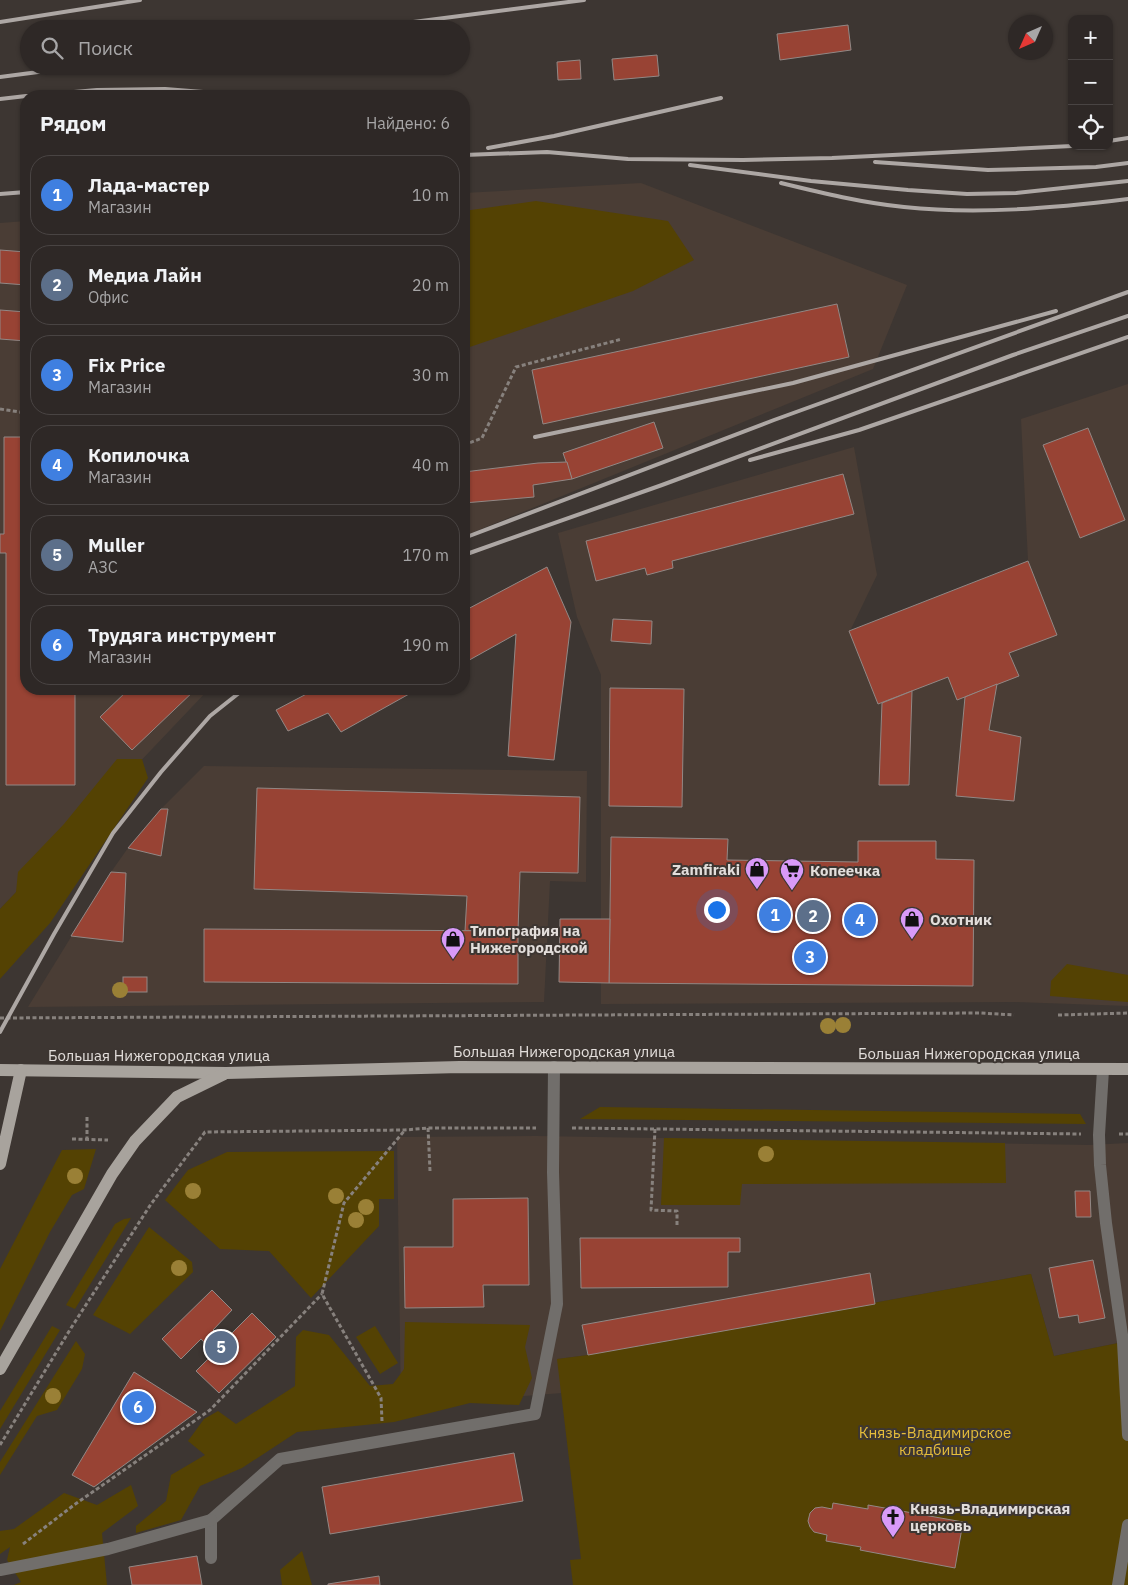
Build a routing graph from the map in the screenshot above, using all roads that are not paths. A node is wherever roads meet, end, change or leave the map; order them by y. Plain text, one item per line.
1 (554, 1067) junction
2 (0, 1070) edge
3 (21, 1070) junction
4 (1103, 1070) junction
5 (1128, 1070) edge
6 (226, 1073) junction
7 (0, 1164) edge
8 (0, 1369) edge
9 (1128, 1435) edge
10 (211, 1520) junction
11 (1128, 1525) edge
12 (211, 1558) dead end
13 (0, 1570) edge
14 (1118, 1585) edge

1 - 4 main road, Большая Нижегородская улица
1 - 6 main road, Большая Нижегородская улица
1 - 10 lane
2 - 3 main road, Большая Нижегородская улица
3 - 6 main road, Большая Нижегородская улица
3 - 7 main road
4 - 5 main road, Большая Нижегородская улица
4 - 9 lane
6 - 8 main road
10 - 12 lane
10 - 13 lane
11 - 14 lane

